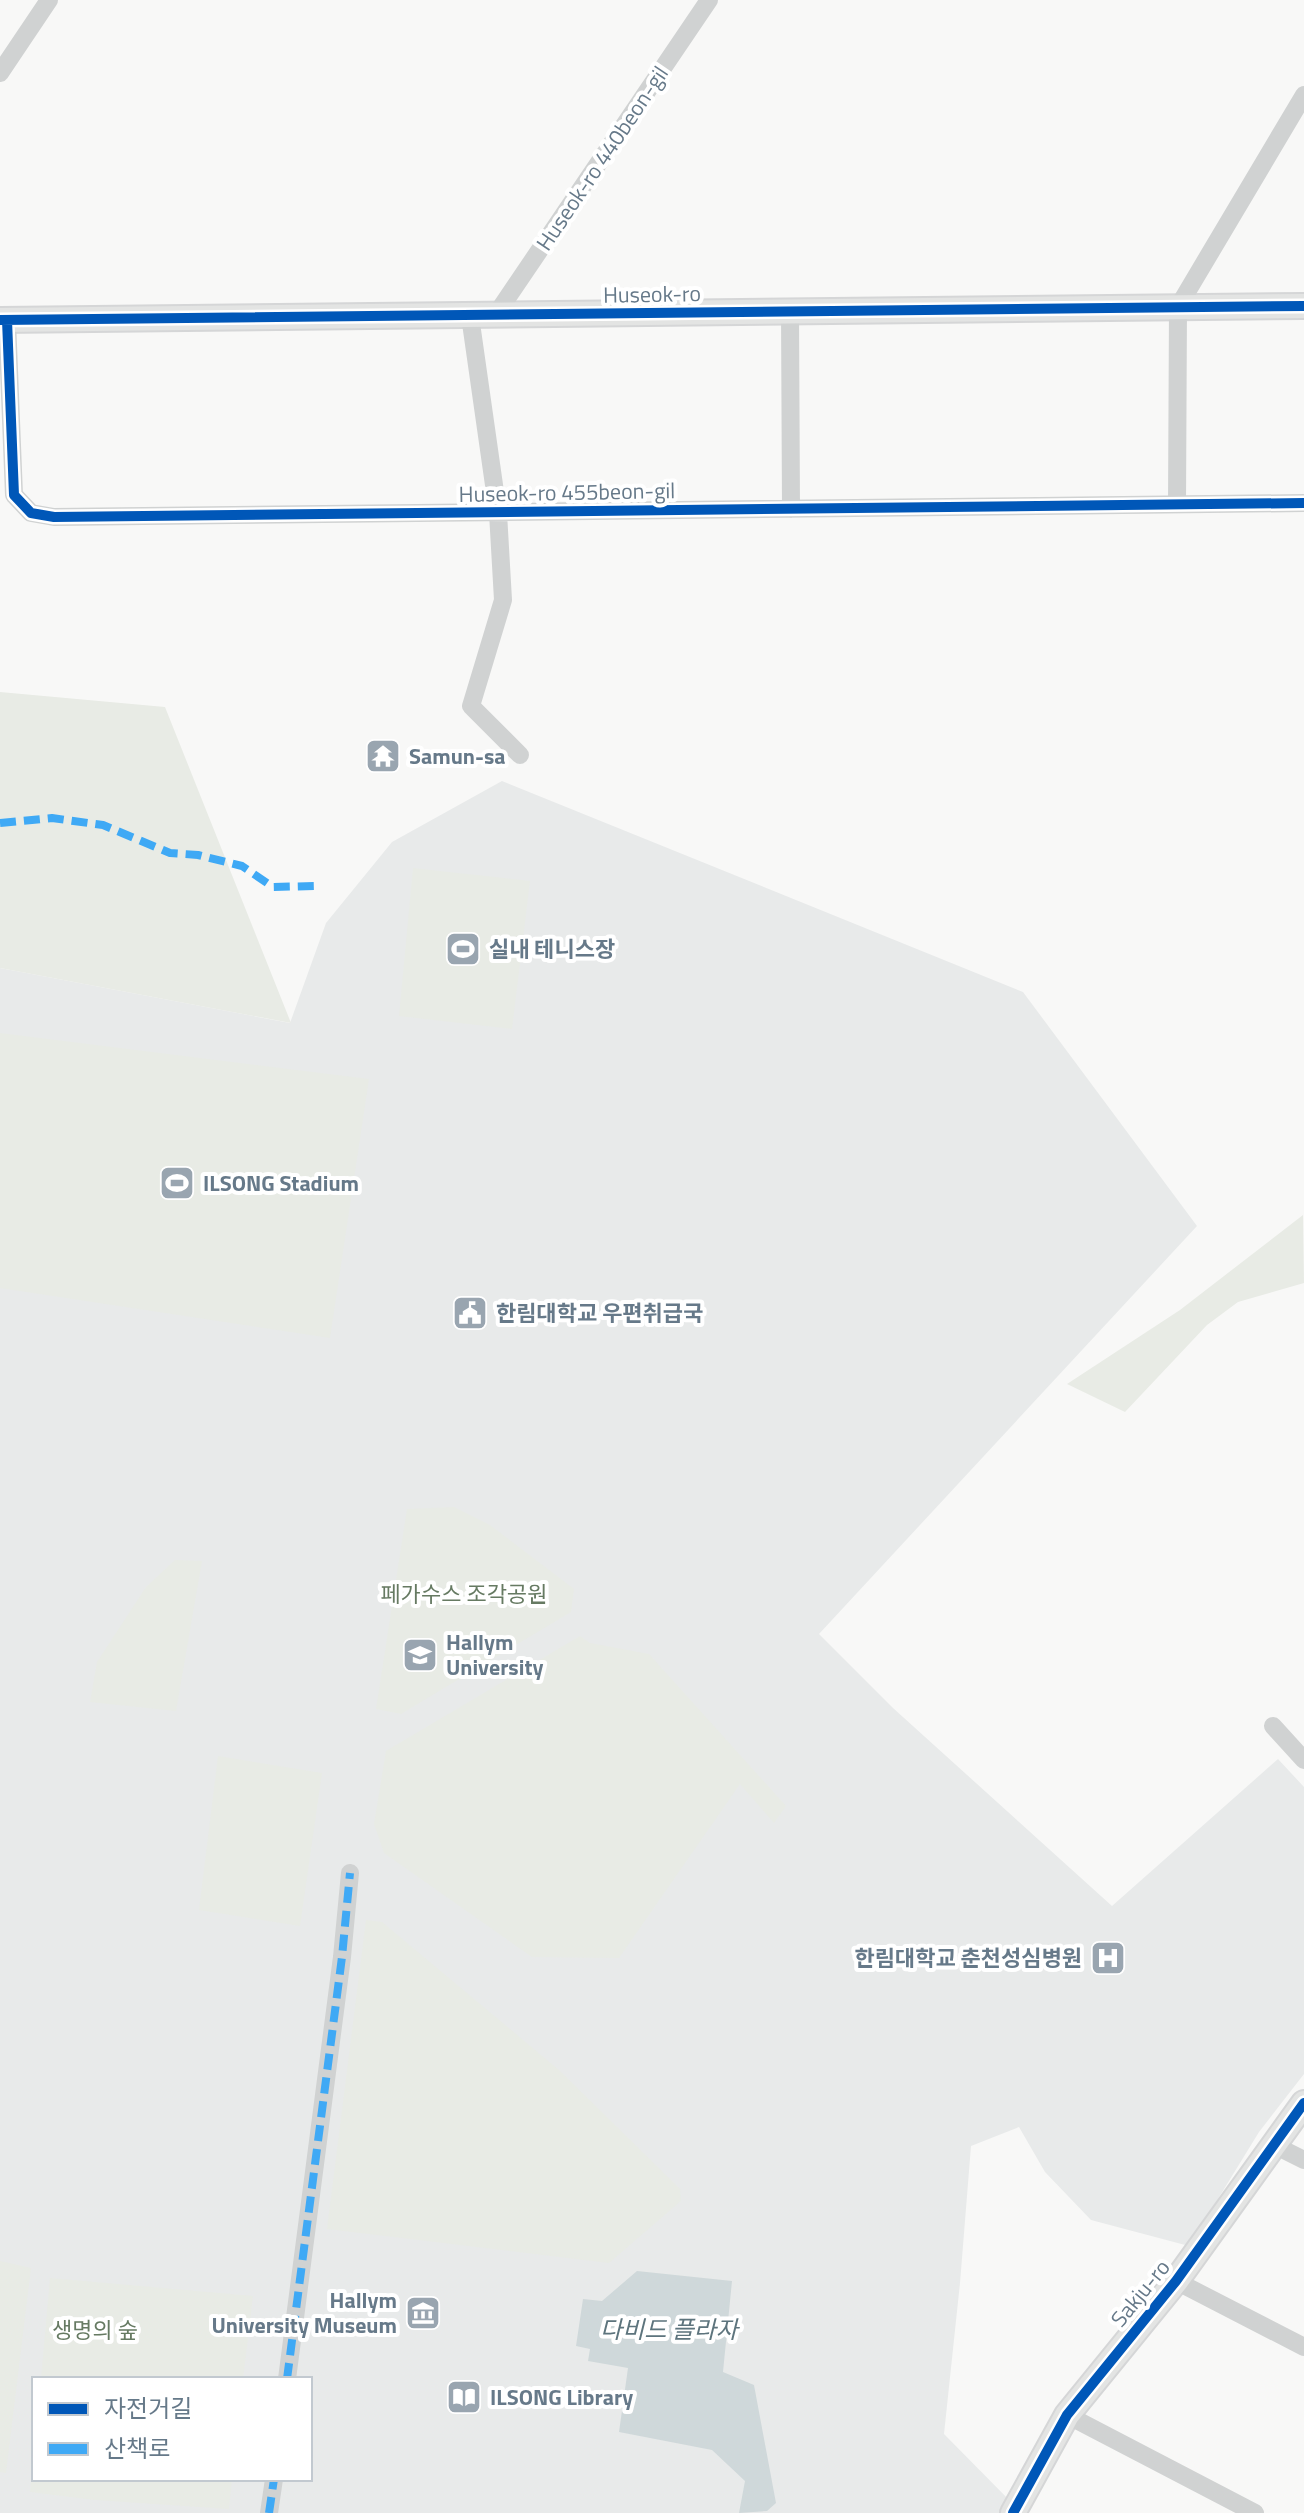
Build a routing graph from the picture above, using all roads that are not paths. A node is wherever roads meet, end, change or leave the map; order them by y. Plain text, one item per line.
1 (49, 0) edge
2 (709, 0) edge
3 (0, 73) edge
4 (1304, 95) edge
5 (1304, 306) edge
6 (1178, 307) junction
7 (790, 312) junction
8 (470, 316) junction
9 (495, 316) junction
10 (4, 320) edge
11 (1304, 503) edge
12 (1177, 504) junction
13 (791, 509) junction
14 (498, 513) junction
15 (520, 755) dead end
16 (1273, 1726) dead end
17 (1304, 1760) edge
18 (350, 1873) dead end
19 (1304, 2103) edge
20 (1274, 2145) junction
21 (1304, 2160) edge
22 (1176, 2281) junction
23 (1304, 2347) edge
24 (287, 2377) edge
25 (1067, 2415) junction
26 (274, 2481) edge
27 (269, 2513) edge
28 (1013, 2513) edge
29 (1255, 2513) edge

1 - 3 street
2 - 9 street, Huseok-ro 440beon-gil
4 - 6 street
5 - 6 street, Huseok-ro
6 - 7 street, Huseok-ro
6 - 12 street
7 - 9 street, Huseok-ro
7 - 13 street
8 - 9 street, Huseok-ro
8 - 10 street, Huseok-ro
8 - 14 street
10 - 14 street, Huseok-ro 455beon-gil
11 - 12 street, Huseok-ro 455beon-gil
12 - 13 street, Huseok-ro 455beon-gil
13 - 14 street, Huseok-ro 455beon-gil
14 - 15 street
16 - 17 street
18 - 24 street
19 - 20 street, Sakju-ro
20 - 21 street
20 - 22 street, Sakju-ro
22 - 23 street
22 - 25 street, Sakju-ro
25 - 28 street, Sakju-ro
25 - 29 street
26 - 27 street

